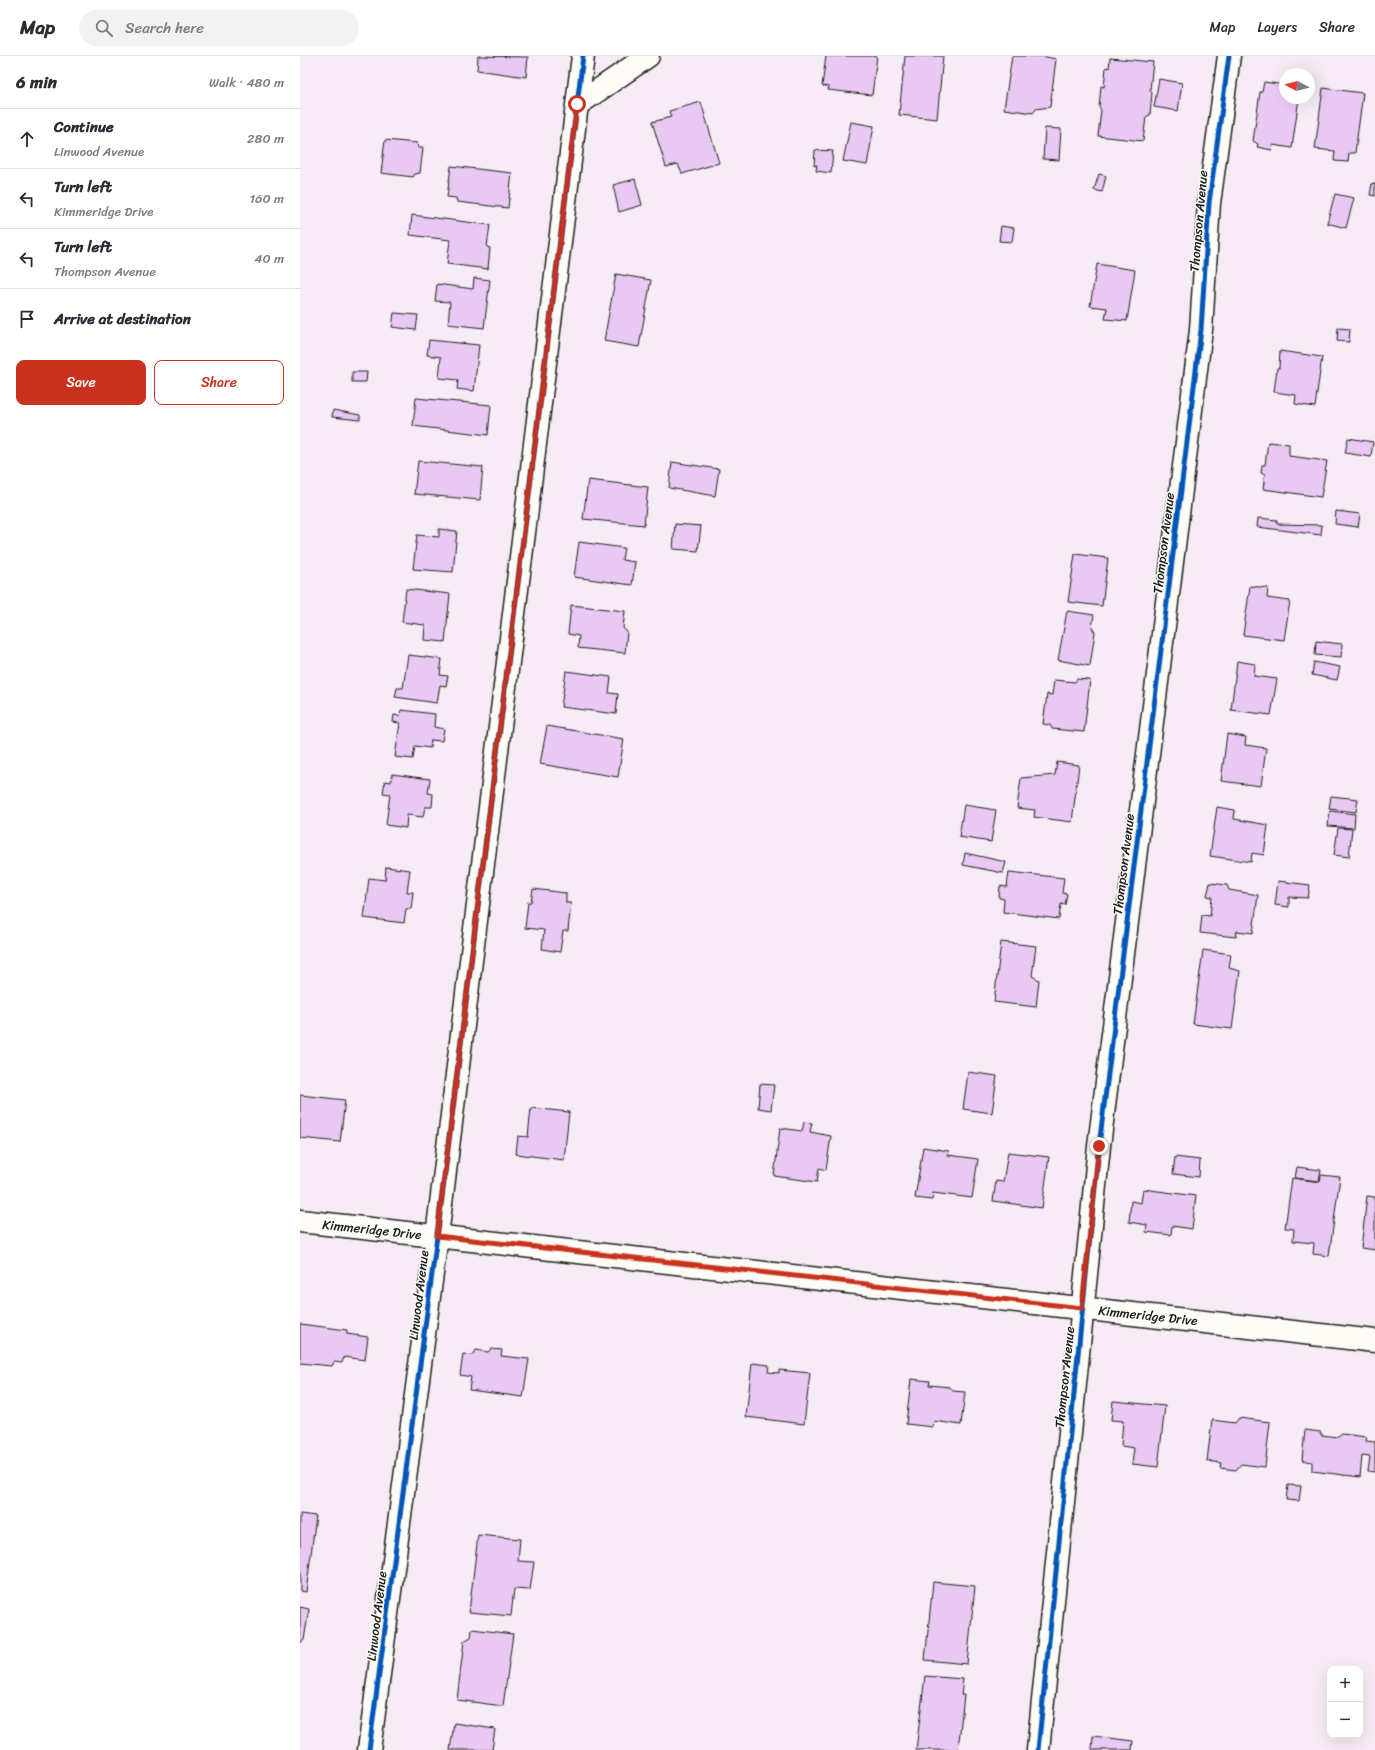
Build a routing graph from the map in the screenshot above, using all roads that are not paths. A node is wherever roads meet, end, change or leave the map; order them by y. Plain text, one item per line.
1 (582, 56) edge
2 (648, 56) edge
3 (1228, 56) edge
4 (577, 104) junction
5 (300, 1221) edge
6 (437, 1236) junction
7 (1082, 1308) junction
8 (1375, 1341) edge
9 (369, 1750) edge
10 (1038, 1750) edge

1 - 4 street, Linwood Avenue
2 - 4 street
3 - 7 street, Thompson Avenue
4 - 6 street, Linwood Avenue
5 - 6 street, Kimmeridge Drive
6 - 7 street, Kimmeridge Drive
6 - 9 street, Linwood Avenue
7 - 8 street, Kimmeridge Drive
7 - 10 street, Thompson Avenue

